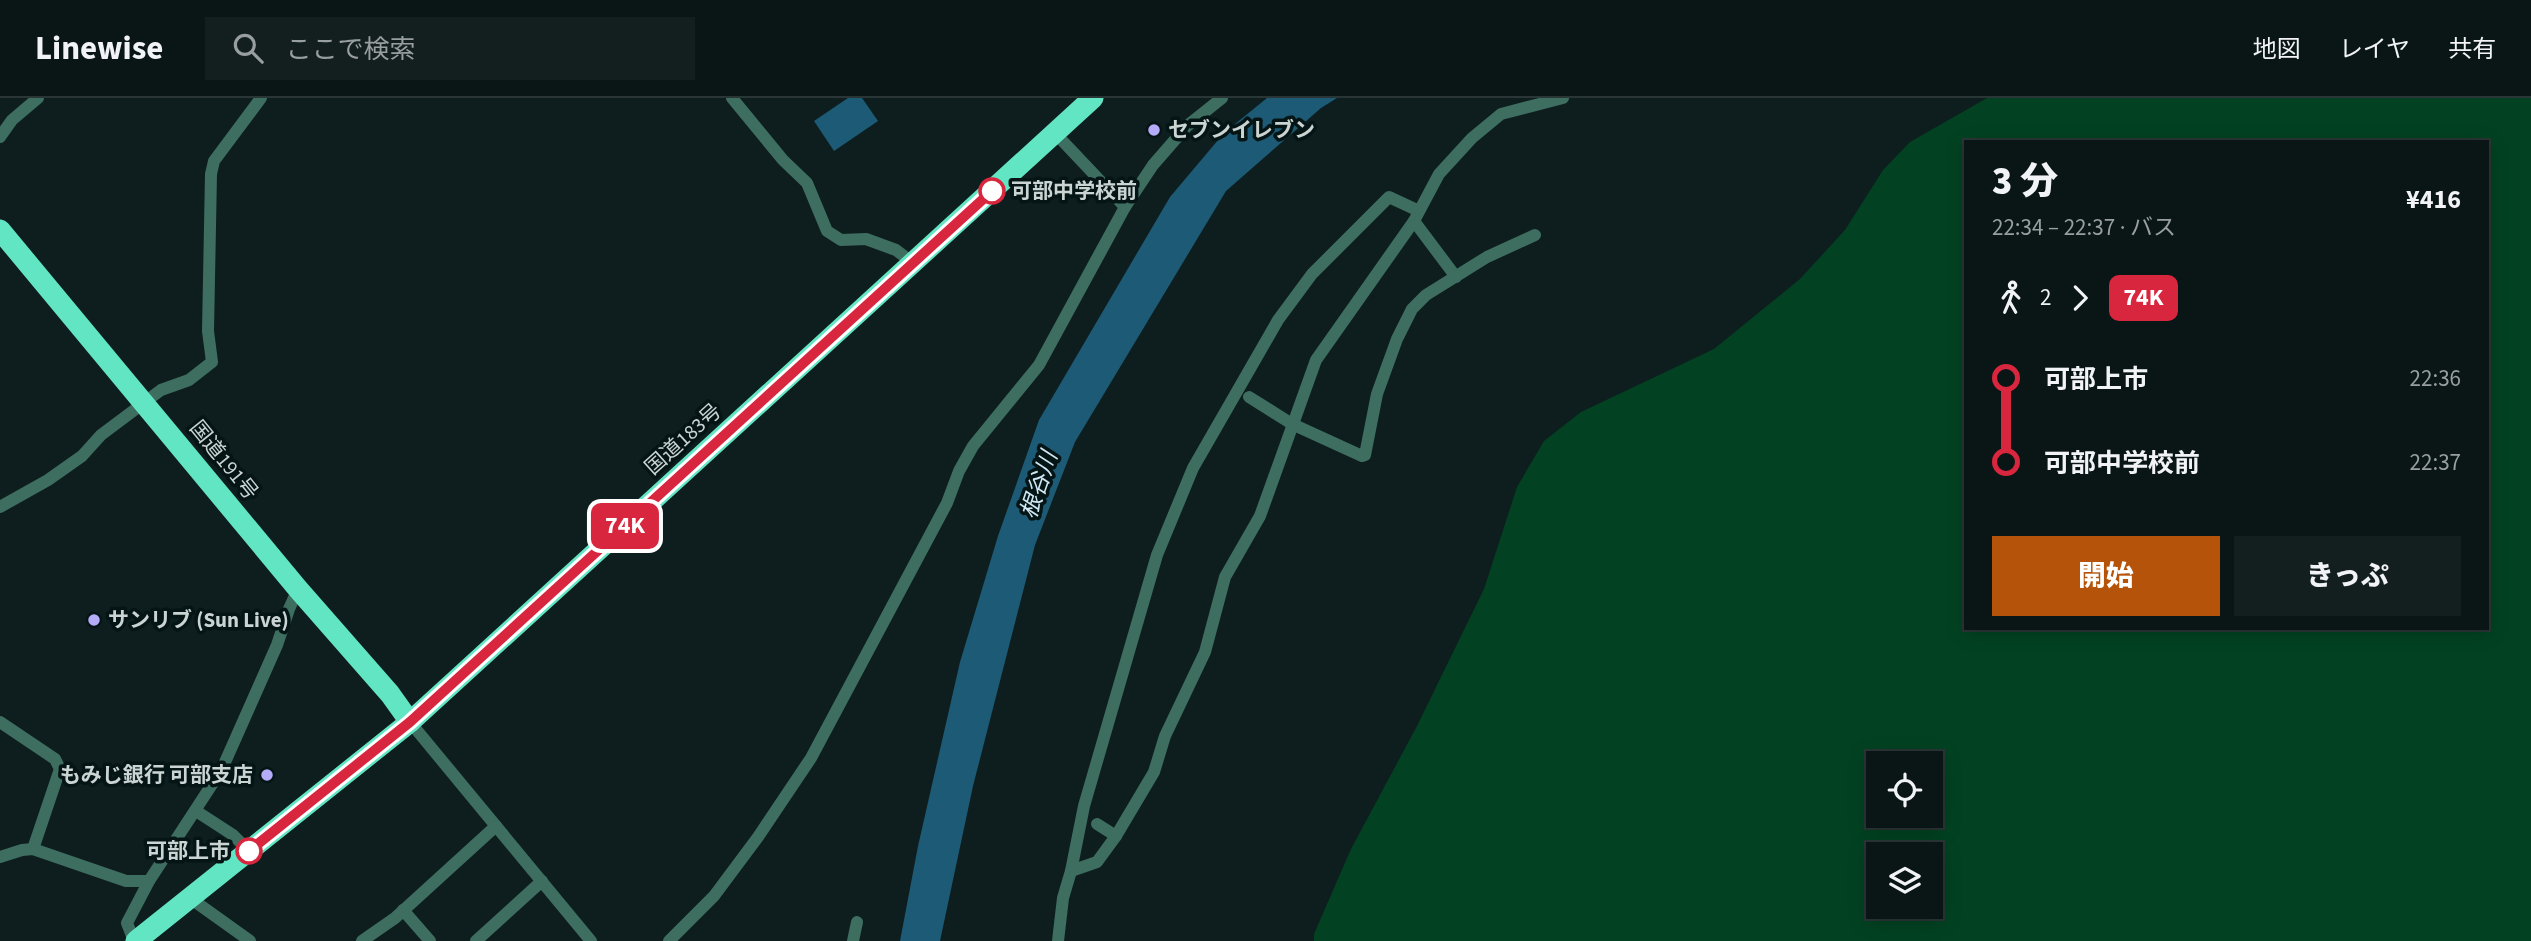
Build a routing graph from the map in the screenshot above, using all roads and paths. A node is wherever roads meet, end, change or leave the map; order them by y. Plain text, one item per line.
1 (38, 98) edge
2 (261, 98) edge
3 (732, 98) edge
4 (1093, 98) edge
5 (1222, 98) edge
6 (1563, 98) edge
7 (1055, 133) junction
8 (0, 137) edge
9 (1125, 207) junction
10 (1416, 216) junction
11 (0, 230) edge
12 (1535, 235) dead end
13 (913, 262) junction
14 (1456, 277) junction
15 (1249, 397) dead end
16 (145, 402) junction
17 (1292, 425) junction
18 (0, 507) edge
19 (298, 589) junction
20 (0, 722) edge
21 (410, 722) junction
22 (196, 811) junction
23 (1097, 824) dead end
24 (496, 826) junction
25 (1116, 836) junction
26 (33, 849) junction
27 (249, 851) junction
28 (0, 857) edge
29 (1072, 871) junction
30 (149, 881) junction
31 (542, 881) junction
32 (190, 898) junction
33 (403, 911) junction
34 (857, 922) dead end
35 (135, 941) edge
36 (250, 941) edge
37 (362, 941) edge
38 (430, 941) edge
39 (476, 941) edge
40 (591, 941) edge
41 (669, 941) edge
42 (853, 941) edge
43 (1058, 941) edge

1 - 8 street
2 - 16 street
3 - 13 street
4 - 7 highway, 国道183号
5 - 9 street
6 - 10 street
7 - 9 street
7 - 13 highway, 国道183号
9 - 41 street
10 - 14 street
10 - 17 street
10 - 29 street
11 - 16 highway, 国道191号
12 - 14 street
13 - 21 highway, 国道183号
14 - 17 street
15 - 17 street
16 - 18 street
16 - 19 highway, 国道191号
17 - 25 street
19 - 21 highway, 国道191号
19 - 22 street
20 - 26 street
21 - 24 street
21 - 27 highway, 国道183号
22 - 27 street
22 - 30 street
23 - 25 street
24 - 31 street
24 - 33 street
25 - 29 street
26 - 28 street
26 - 30 street
27 - 32 highway, 国道183号
29 - 43 street
30 - 35 street
31 - 39 street
31 - 40 street
32 - 35 highway, 国道183号
32 - 36 street
33 - 37 street
33 - 38 street
34 - 42 street

